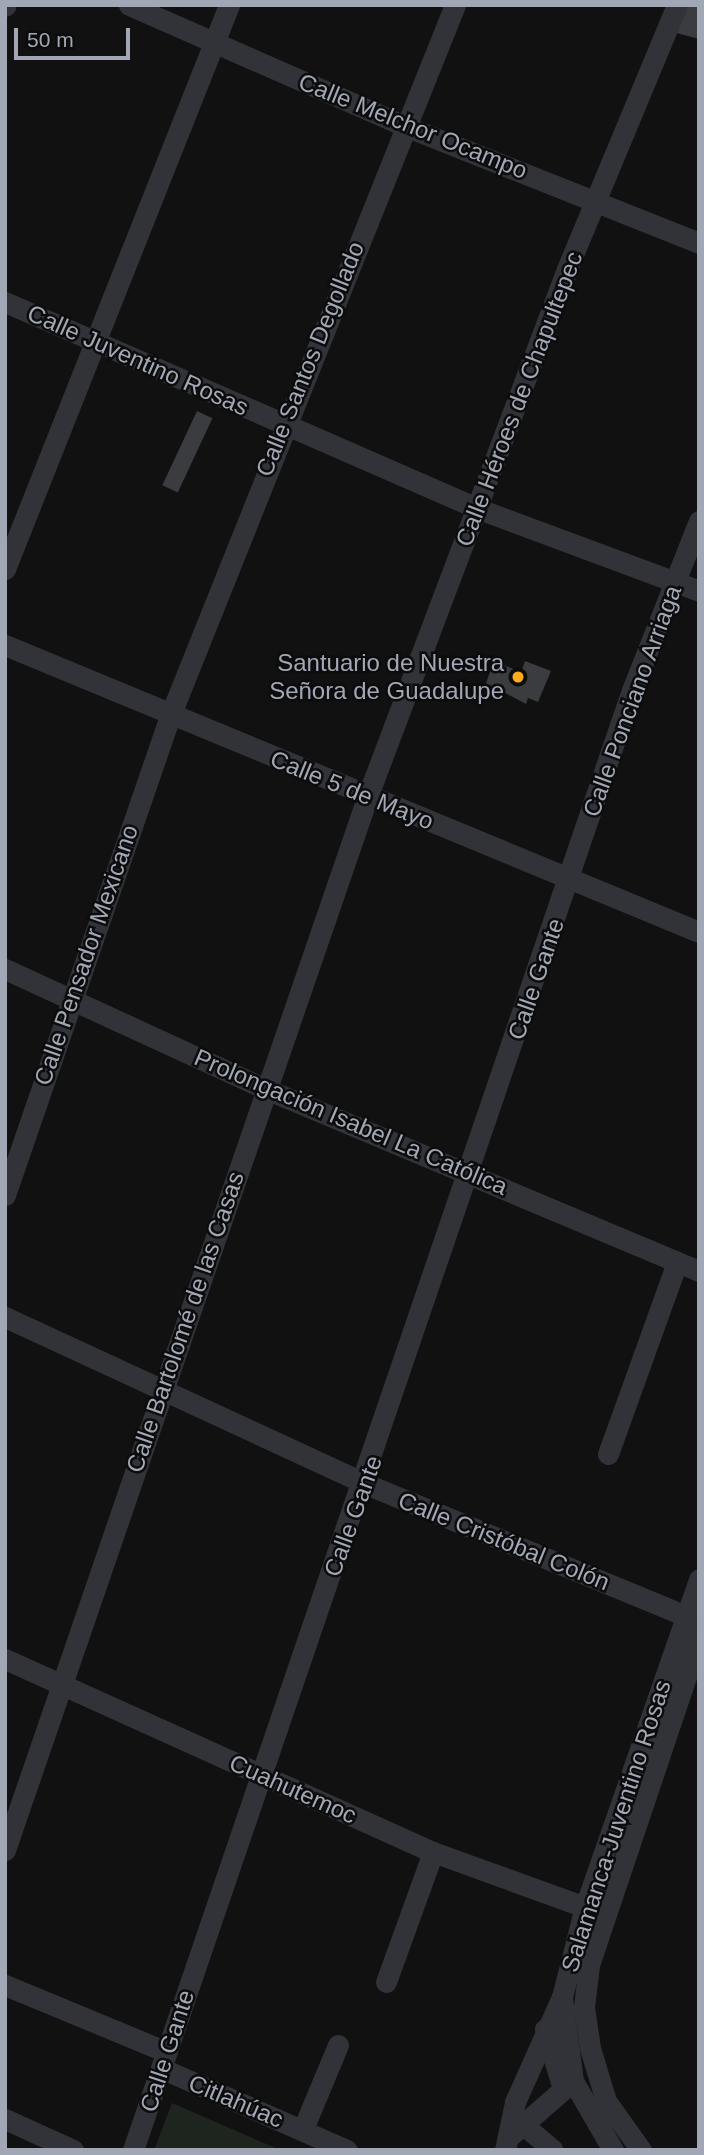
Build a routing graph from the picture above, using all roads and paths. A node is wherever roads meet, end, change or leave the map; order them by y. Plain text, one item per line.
1 (129, 5) edge
2 (229, 5) edge
3 (455, 5) edge
4 (677, 5) edge
5 (213, 42) junction
6 (405, 126) junction
7 (597, 199) junction
8 (699, 243) edge
9 (5, 302) edge
10 (94, 340) junction
11 (282, 423) junction
12 (479, 509) junction
13 (699, 521) edge
14 (5, 569) edge
15 (674, 581) junction
16 (699, 592) edge
17 (5, 645) edge
18 (170, 716) junction
19 (368, 795) junction
20 (570, 881) junction
21 (699, 932) edge
22 (5, 969) edge
23 (70, 997) junction
24 (266, 1089) junction
25 (470, 1171) junction
26 (5, 1195) edge
27 (677, 1262) junction
28 (699, 1271) edge
29 (5, 1317) edge
30 (160, 1389) junction
31 (608, 1454) dead end
32 (366, 1484) junction
33 (699, 1579) edge
34 (692, 1619) edge
35 (699, 1639) edge
36 (5, 1659) edge
37 (62, 1685) junction
38 (258, 1772) junction
39 (5, 1850) edge
40 (433, 1852) junction
41 (585, 1907) junction
42 (386, 1982) dead end
43 (5, 1985) edge
44 (562, 1997) junction
45 (545, 2029) junction
46 (338, 2045) dead end
47 (165, 2061) junction
48 (568, 2085) junction
49 (5, 2119) edge
50 (303, 2129) junction
51 (513, 2131) edge
52 (73, 2150) edge
53 (133, 2150) edge
54 (347, 2150) edge
55 (553, 2150) edge
56 (613, 2150) edge
57 (641, 2150) edge

1 - 5 street, Calle Melchor Ocampo
2 - 5 street
3 - 6 street, Calle Santos Degollado
4 - 7 street, Calle Héroes de Chapultepec
5 - 6 street, Calle Melchor Ocampo
5 - 10 street
6 - 7 street, Calle Melchor Ocampo
6 - 11 street, Calle Santos Degollado
7 - 8 street, Calle Melchor Ocampo
7 - 12 street, Calle Héroes de Chapultepec
9 - 10 street, Calle Juventino Rosas
10 - 11 street, Calle Juventino Rosas
10 - 14 street
11 - 12 street, Calle Juventino Rosas
11 - 18 street, Calle Santos Degollado
12 - 15 street, Calle Juventino Rosas
12 - 19 street, Calle Héroes de Chapultepec
13 - 15 street, Calle Ponciano Arriaga
15 - 16 street, Calle Juventino Rosas
15 - 20 street, Calle Ponciano Arriaga
17 - 18 street, Calle 5 de Mayo
18 - 19 street, Calle 5 de Mayo
18 - 23 street, Calle Pensador Mexicano
19 - 20 street, Calle 5 de Mayo
19 - 24 street, Calle Bartolomé de las Casas
20 - 21 street, Calle 5 de Mayo
20 - 25 street, Calle Gante
22 - 23 street, Prolongación Isabel La Católica
23 - 24 street, Prolongación Isabel La Católica
23 - 26 street, Calle Pensador Mexicano
24 - 25 street, Prolongación Isabel La Católica
24 - 30 street, Calle Bartolomé de las Casas
25 - 27 street, Prolongación Isabel La Católica
25 - 32 street, Calle Gante
27 - 28 street, Prolongación Isabel La Católica
27 - 31 street
29 - 30 street, Calle Cristóbal Colón
30 - 32 street, Calle Cristóbal Colón
30 - 37 street, Calle Bartolomé de las Casas
32 - 34 street, Calle Cristóbal Colón
32 - 38 street, Calle Gante
33 - 34 street, Salamanca-Juventino Rosas
34 - 41 street, Salamanca-Juventino Rosas
35 - 57 street, Salamanca-Juventino Rosas
36 - 37 street, Cuahutemoc
37 - 38 street, Cuahutemoc
37 - 39 street, Calle Bartolomé de las Casas
38 - 40 street, Cuahutemoc
38 - 47 street, Calle Gante
40 - 41 street, Cuahutemoc
40 - 42 street
41 - 44 street, Salamanca-Juventino Rosas
43 - 47 street, Citlahúac
44 - 45 street
44 - 48 street, Salamanca-Juventino Rosas
45 - 48 street
45 - 51 street
46 - 50 street
47 - 50 street, Citlahúac
47 - 53 street, Calle Gante
48 - 51 street
48 - 56 street, Salamanca-Juventino Rosas
49 - 52 street
50 - 54 street, Citlahúac
51 - 55 street

